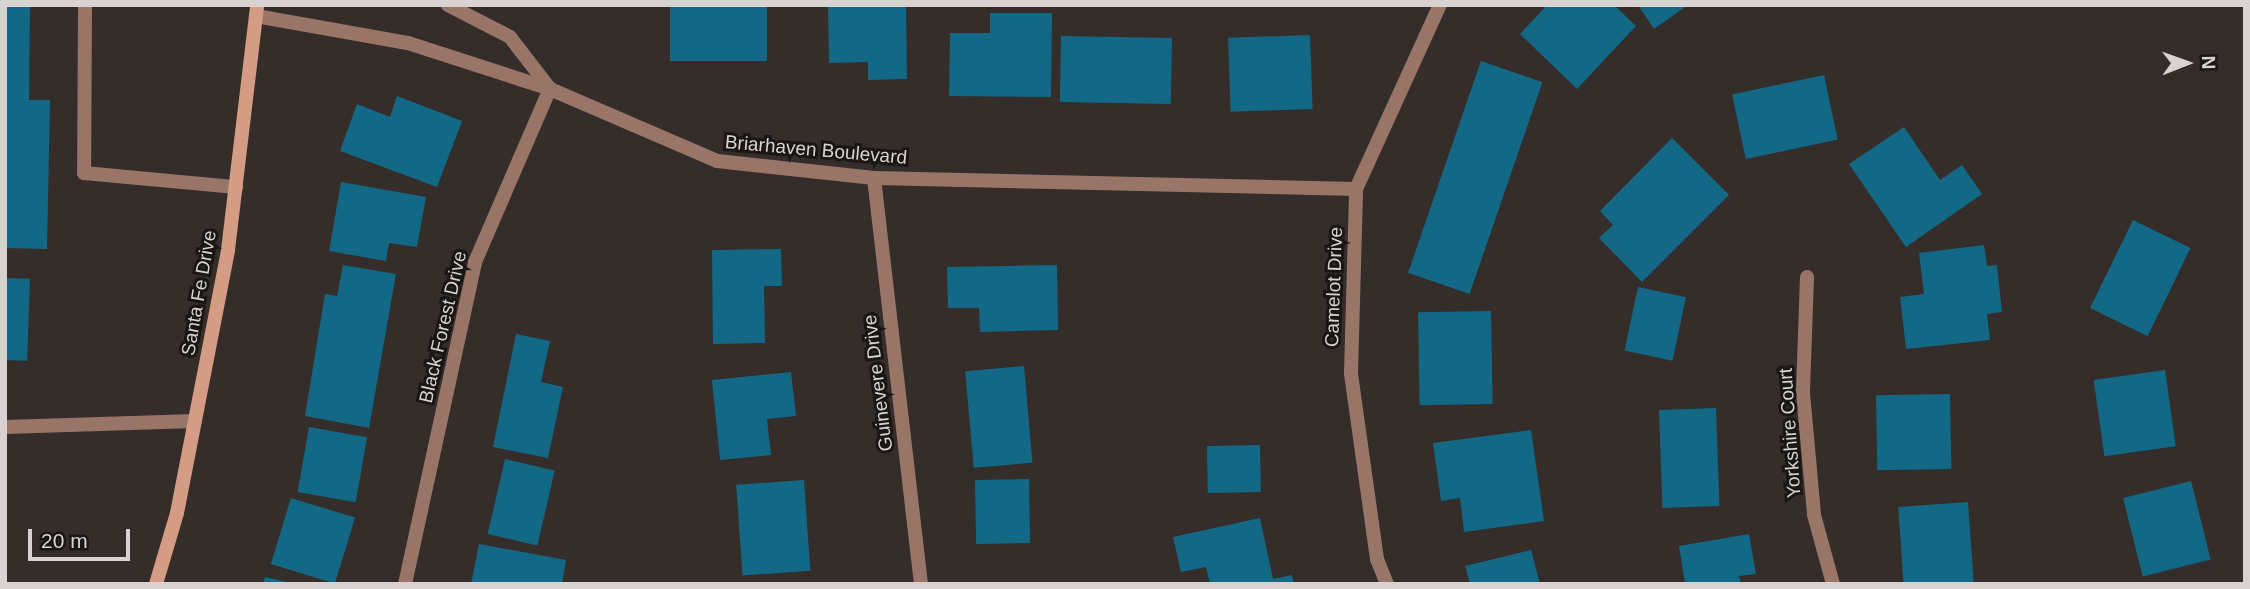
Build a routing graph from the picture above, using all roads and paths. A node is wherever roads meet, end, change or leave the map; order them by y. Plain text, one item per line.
1 (85, 5) edge
2 (449, 5) edge
3 (1440, 5) edge
4 (257, 10) edge
5 (550, 89) junction
6 (874, 178) junction
7 (236, 187) junction
8 (1356, 189) junction
9 (1807, 277) dead end
10 (195, 421) junction
11 (5, 427) edge
12 (156, 584) edge
13 (405, 584) edge
14 (921, 584) edge
15 (1387, 584) edge
16 (1833, 584) edge

1 - 7 street
2 - 5 street
3 - 8 street, Camelot Drive
4 - 5 street, Briarhaven Boulevard
4 - 7 main road, Santa Fe Drive
5 - 6 street, Briarhaven Boulevard
5 - 13 street, Black Forest Drive
6 - 8 street, Briarhaven Boulevard
6 - 14 street, Guinevere Drive
7 - 10 main road, Santa Fe Drive
8 - 15 street, Camelot Drive
9 - 16 street, Yorkshire Court
10 - 11 street
10 - 12 main road, Santa Fe Drive

